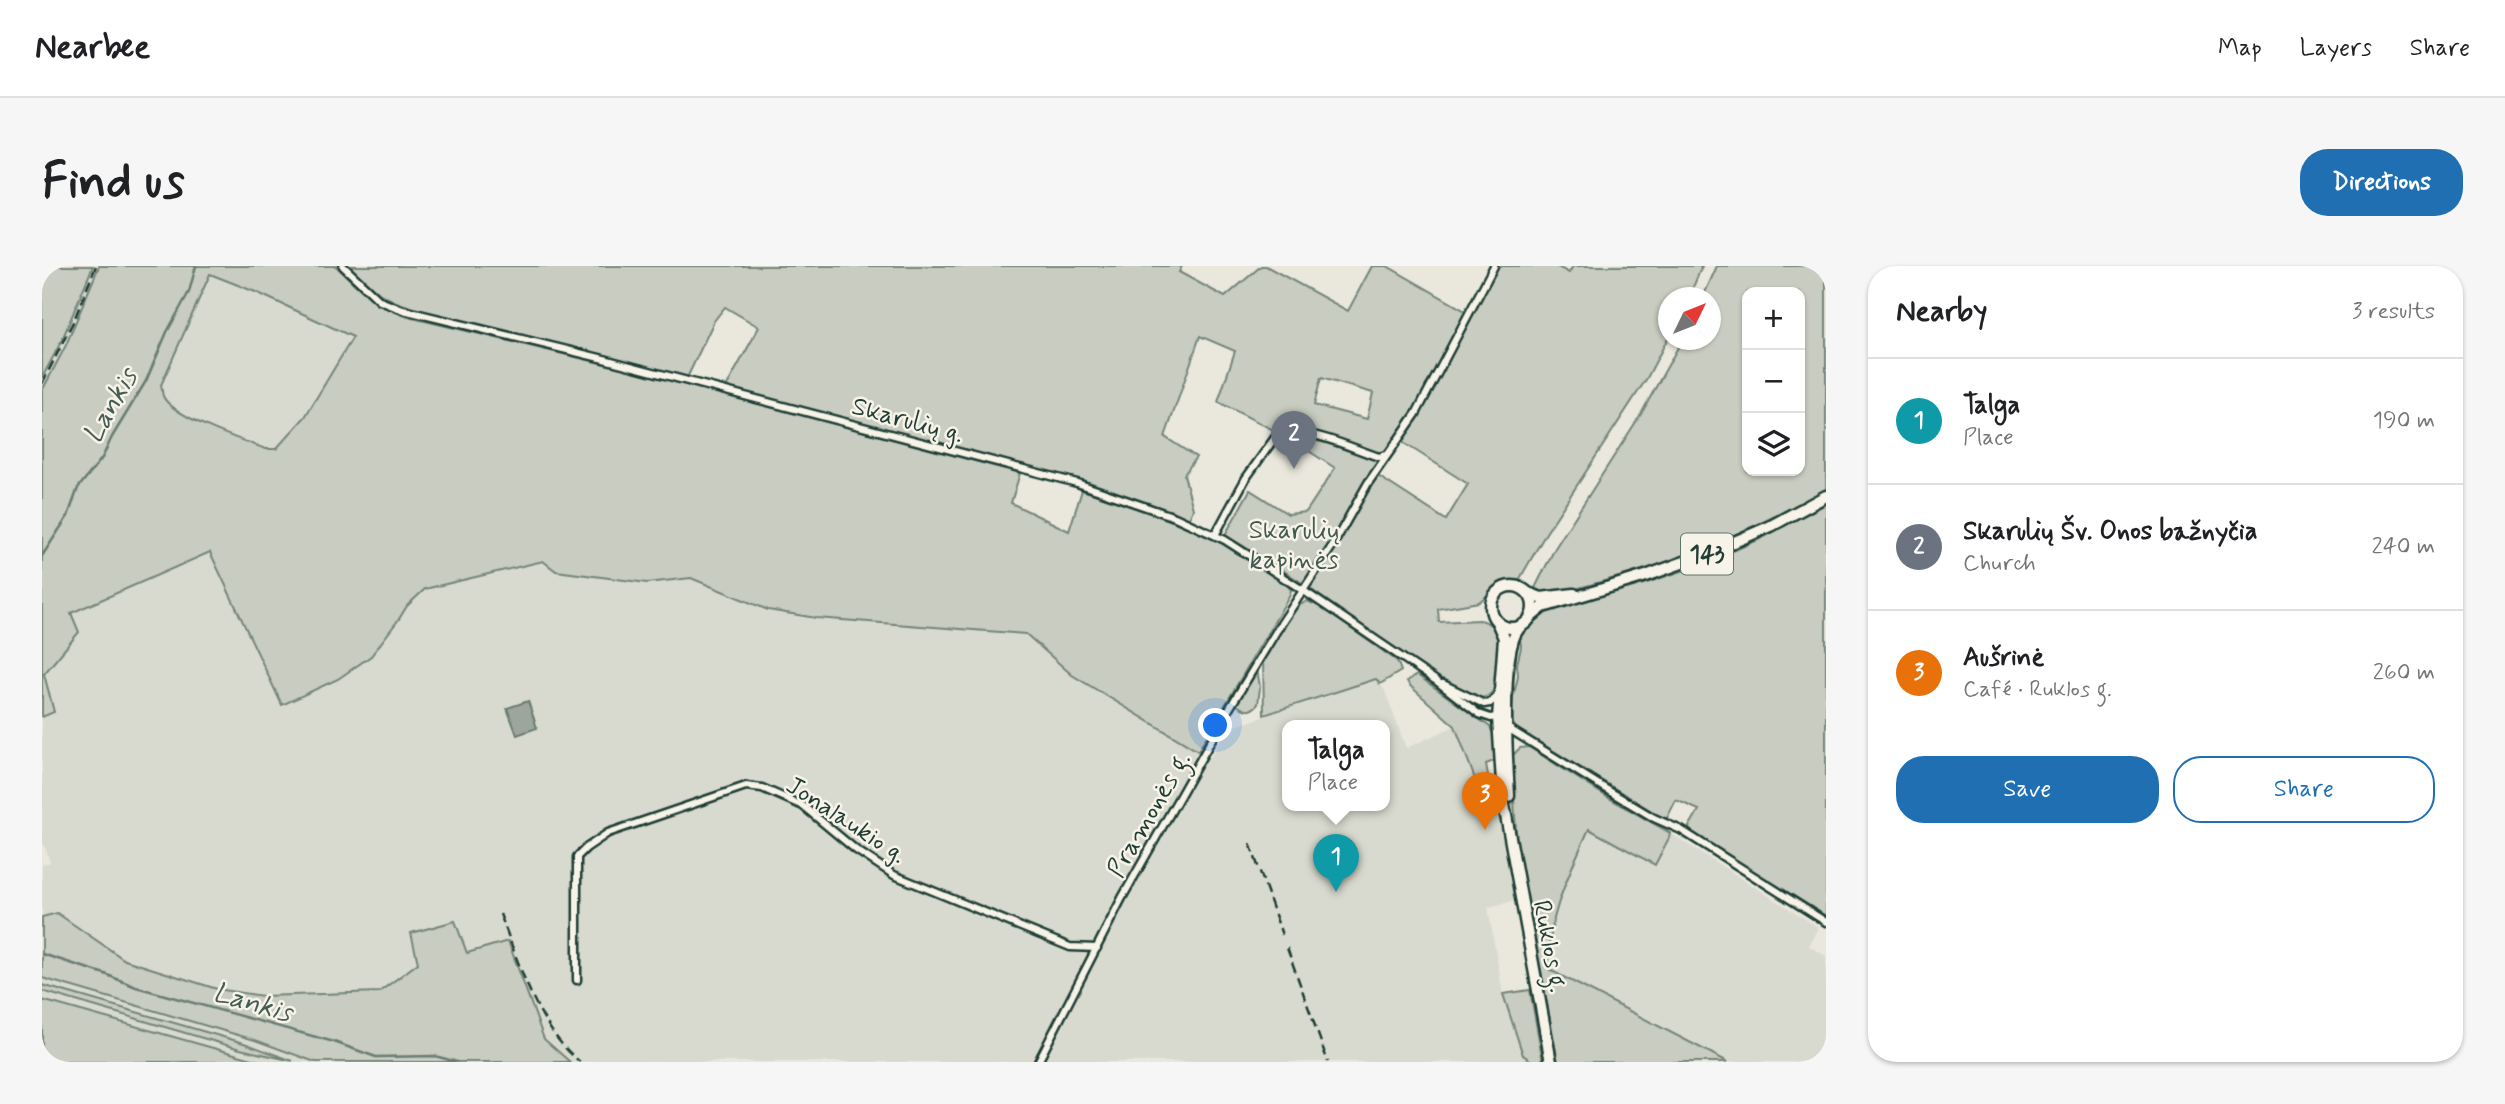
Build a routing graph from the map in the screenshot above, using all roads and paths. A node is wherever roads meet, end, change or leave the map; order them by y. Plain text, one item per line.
1 (343, 266) edge
2 (1494, 266) edge
3 (1386, 455) junction
4 (1826, 496) edge
5 (1215, 535) junction
6 (1304, 591) junction
7 (1528, 593) junction
8 (1581, 594) junction
9 (1532, 616) junction
10 (1498, 624) junction
11 (1519, 628) junction
12 (1435, 680) junction
13 (1499, 693) junction
14 (1507, 709) junction
15 (1499, 718) junction
16 (1506, 727) junction
17 (1511, 838) junction
18 (1826, 922) edge
19 (1097, 948) junction
20 (577, 980) dead end
21 (1038, 1062) edge
22 (1551, 1062) edge

1 - 5 street, Skarulių g.
2 - 3 street, Pramonės g.
3 - 5 street
3 - 6 street, Pramonės g.
4 - 8 main road, 143
5 - 6 street, Skarulių g.
6 - 12 street, Skarulių g.
6 - 19 street, Pramonės g.
7 - 8 main road, 143
7 - 9 main road
7 - 10 main road, 143
8 - 9 main road, 143
9 - 11 main road, 143
10 - 11 main road
10 - 13 main road, 143
11 - 14 main road, 143
12 - 13 street, Skarulių g.
12 - 15 street, Skarulių g.
13 - 15 main road, 143
14 - 15 street
14 - 16 main road, 143
15 - 17 main road, 143
16 - 17 main road, 143
16 - 18 street
17 - 22 main road, Ruklos g. / 143
19 - 20 street, Jonalaukio g.
19 - 21 street, Pramonės g.

